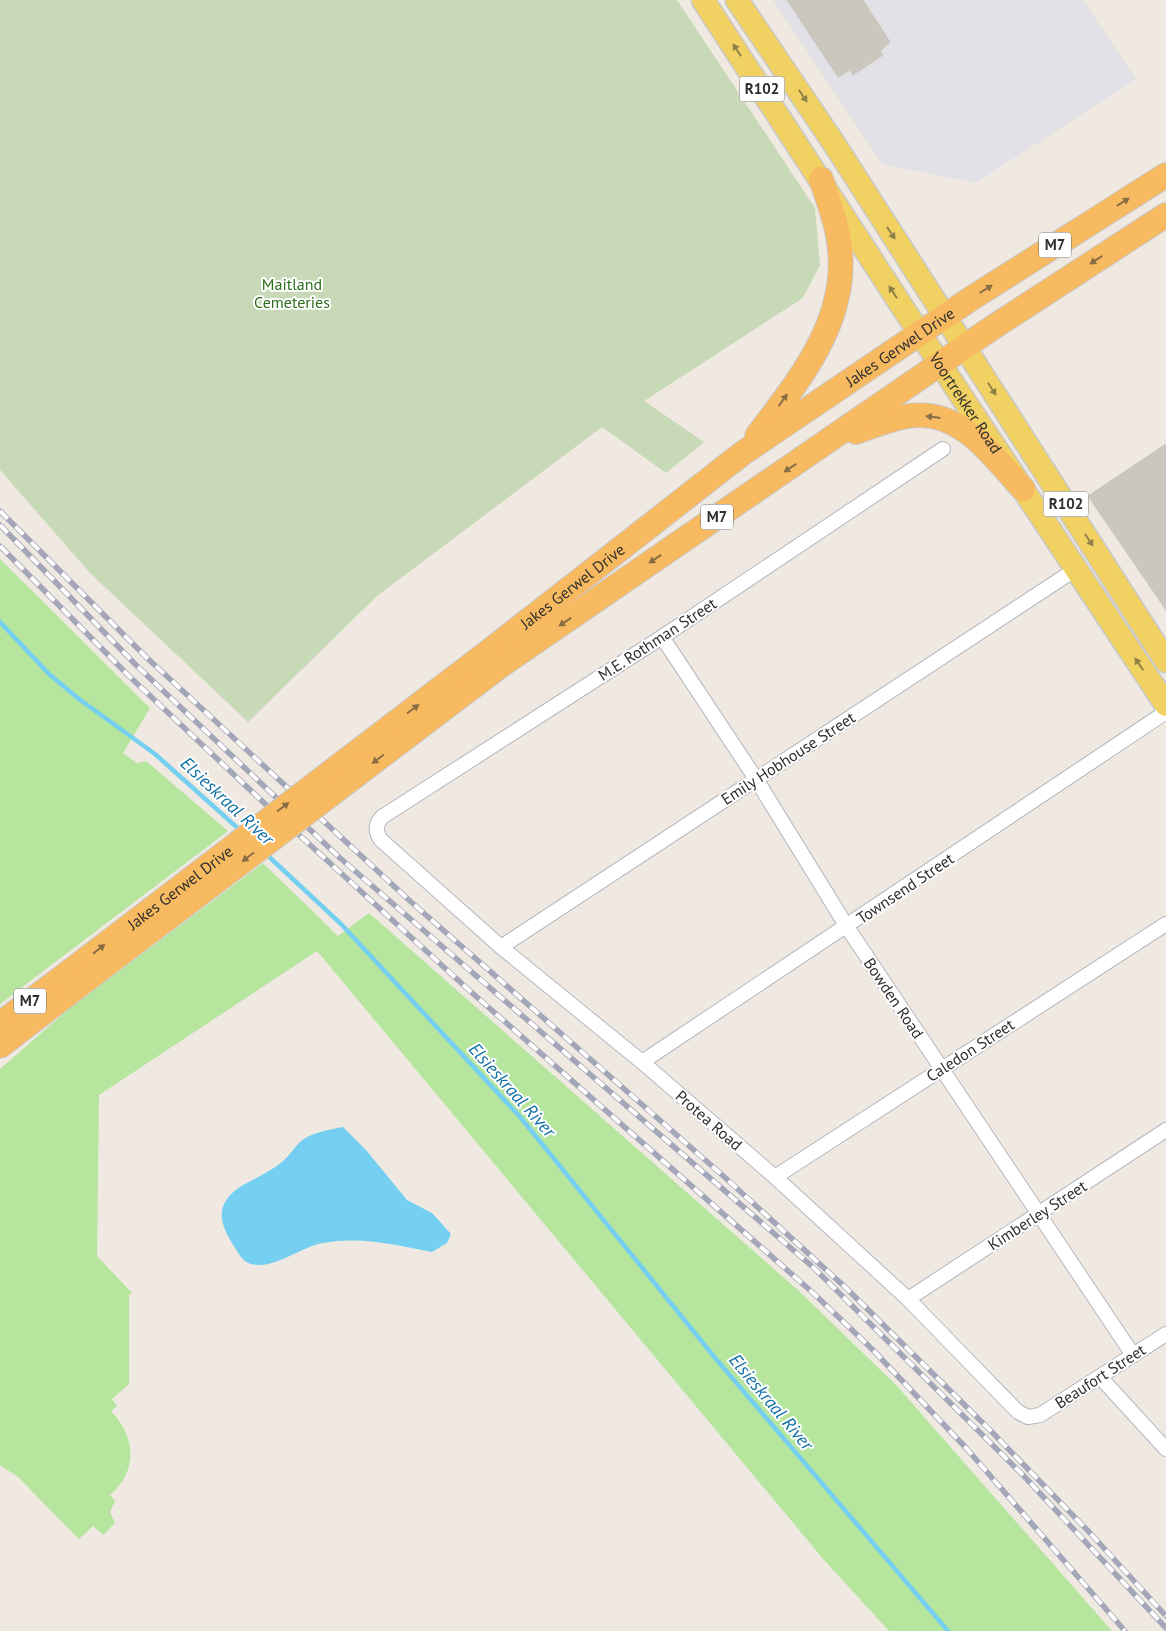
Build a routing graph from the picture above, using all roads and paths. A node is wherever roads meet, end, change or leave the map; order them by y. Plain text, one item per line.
1 (703, 0) edge
2 (736, 0) edge
3 (1166, 175) edge
4 (821, 179) junction
5 (1166, 215) edge
6 (945, 316) junction
7 (920, 333) junction
8 (965, 348) junction
9 (941, 363) junction
10 (830, 441) junction
11 (943, 449) dead end
12 (744, 453) junction
13 (1023, 490) junction
14 (1076, 569) junction
15 (662, 636) junction
16 (496, 658) junction
17 (1166, 661) edge
18 (1166, 705) edge
19 (1166, 712) edge
20 (756, 779) junction
21 (376, 831) joint
22 (1166, 924) edge
23 (847, 927) junction
24 (501, 947) junction
25 (3, 1040) edge
26 (642, 1062) junction
27 (942, 1069) junction
28 (1166, 1130) edge
29 (775, 1177) junction
30 (1040, 1215) junction
31 (908, 1299) junction
32 (1166, 1334) edge
33 (1133, 1355) junction
34 (1100, 1377) junction
35 (1033, 1417) joint
36 (1166, 1449) edge

4 -> 1 main road, Voortrekker Road / R102
2 -> 6 main road, Voortrekker Road / R102
6 -> 3 highway, Jakes Gerwel Drive / M7
7 -> 4 main road, Voortrekker Road / R102
12 -> 4 highway
5 -> 8 highway, Jakes Gerwel Drive / M7
6 - 7 highway, Jakes Gerwel Drive / M7
6 - 8 main road, Voortrekker Road / R102
7 - 9 main road, Voortrekker Road / R102
7 - 12 highway, Jakes Gerwel Drive / M7
8 - 9 highway, Jakes Gerwel Drive / M7
8 -> 17 main road, Voortrekker Road / R102
9 - 10 highway, Jakes Gerwel Drive / M7
9 - 13 main road, Voortrekker Road / R102
13 -> 10 highway
10 -> 16 highway, Jakes Gerwel Drive / M7
11 - 15 street, M.E. Rothman Street
12 - 16 highway, Jakes Gerwel Drive / M7
13 - 14 main road, Voortrekker Road / R102
18 -> 14 main road, Voortrekker Road / R102
14 - 20 street, Emily Hobhouse Street
15 - 20 street, Bowden Road
15 - 21 street, M.E. Rothman Street
16 - 25 highway, Jakes Gerwel Drive / M7, bridge
19 - 23 street, Townsend Street
20 - 23 street, Bowden Road
20 - 24 street, Emily Hobhouse Street
21 - 24 street, Protea Road
22 - 27 street, Caledon Street
23 - 26 street, Townsend Street
23 - 27 street, Bowden Road
24 - 26 street, Protea Road
26 - 29 street, Protea Road
27 - 29 street, Caledon Street
27 - 30 street, Bowden Road
28 - 30 street, Kimberley Street
29 - 31 street, Protea Road
30 - 31 street, Kimberley Street
30 - 33 street, Bowden Road
31 - 35 street, Protea Road
32 - 33 street, Beaufort Street
33 - 34 street, Beaufort Street
34 - 35 street, Beaufort Street
34 - 36 street

